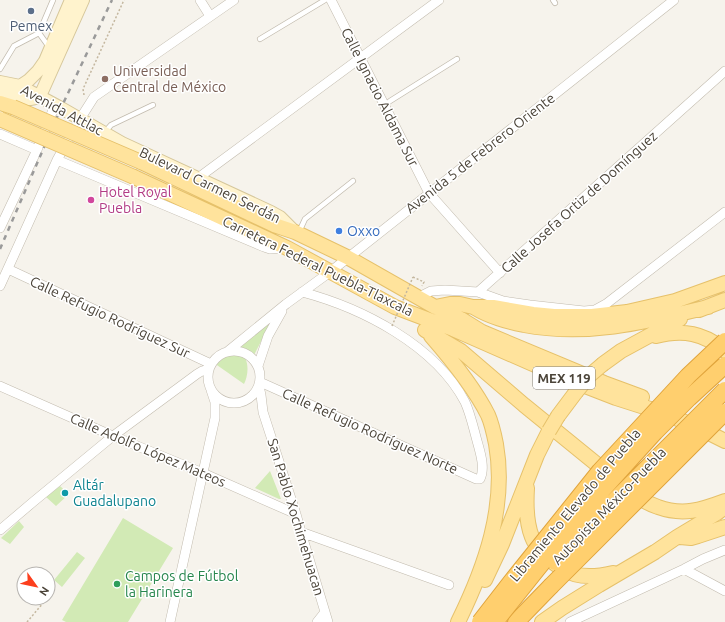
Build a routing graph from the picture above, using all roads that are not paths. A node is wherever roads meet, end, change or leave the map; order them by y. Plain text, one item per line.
1 (53, 0) edge
2 (71, 0) edge
3 (83, 0) edge
4 (200, 0) edge
5 (234, 0) edge
6 (325, 0) edge
7 (331, 0) edge
8 (439, 0) edge
9 (674, 0) edge
10 (210, 16) junction
11 (39, 33) junction
12 (260, 40) dead end
13 (55, 51) junction
14 (360, 58) junction
15 (457, 59) dead end
16 (0, 69) edge
17 (725, 71) edge
18 (0, 82) edge
19 (20, 86) junction
20 (0, 92) edge
21 (40, 96) junction
22 (6, 105) edge
23 (56, 105) junction
24 (153, 105) dead end
25 (384, 105) junction
26 (0, 119) edge
27 (80, 119) junction
28 (104, 132) junction
29 (0, 134) edge
30 (122, 143) joint
31 (37, 150) junction
32 (58, 160) junction
33 (198, 178) junction
34 (353, 181) dead end
35 (429, 193) junction
36 (725, 212) edge
37 (0, 228) edge
38 (297, 233) junction
39 (287, 248) junction
40 (347, 258) junction
41 (8, 269) junction
42 (330, 272) junction
43 (500, 273) junction
44 (725, 283) edge
45 (0, 286) edge
46 (302, 292) junction
47 (478, 292) junction
48 (418, 297) junction
49 (725, 300) edge
50 (286, 304) junction
51 (435, 307) junction
52 (473, 307) junction
53 (708, 307) junction
54 (405, 311) junction
55 (425, 330) junction
56 (641, 340) junction
57 (725, 341) edge
58 (725, 351) edge
59 (226, 352) junction
60 (725, 365) edge
61 (258, 366) junction
62 (210, 367) junction
63 (259, 384) junction
64 (0, 386) edge
65 (211, 390) junction
66 (725, 390) edge
67 (246, 401) junction
68 (233, 404) junction
69 (263, 412) junction
70 (725, 412) edge
71 (215, 418) junction
72 (725, 431) edge
73 (113, 436) junction
74 (725, 441) edge
75 (530, 471) junction
76 (203, 474) junction
77 (725, 501) edge
78 (725, 507) edge
79 (296, 514) junction
80 (725, 527) edge
81 (0, 530) edge
82 (301, 532) junction
83 (677, 537) junction
84 (725, 550) edge
85 (684, 569) junction
86 (623, 570) junction
87 (545, 582) junction
88 (449, 586) dead end
89 (725, 591) edge
90 (325, 612) junction
91 (545, 621) edge
92 (170, 622) edge
93 (317, 622) edge
94 (328, 622) edge
95 (458, 622) edge
96 (480, 622) edge
97 (494, 622) edge
98 (516, 622) edge
99 (570, 622) edge

1 - 11 lane
2 - 13 main road
3 - 13 main road
4 - 10 street
5 - 10 street
6 - 12 lane
7 - 14 street, Calle Ignacio Aldama Sur
8 - 14 street
9 - 35 street, Avenida 5 de Febrero Oriente
10 - 27 street
11 - 13 lane
11 - 16 lane
13 - 19 main road
13 - 21 main road
14 - 25 street, Calle Ignacio Aldama Sur
14 - 33 street
15 - 25 lane
17 - 43 street, Calle Josefa Ortiz de Domínguez
18 - 19 main road, Avenida Attlac
19 - 21 main road, Avenida Attlac
20 - 21 main road
21 - 23 main road, Avenida Attlac
22 - 38 main road, Carretera Federal Puebla-Tlaxcala, bridge
23 - 27 main road, Avenida Attlac
23 - 31 street
24 - 28 lane
25 - 35 street, Calle Ignacio Aldama Sur
26 - 39 main road, Carretera Federal Puebla-Tlaxcala, bridge
27 - 28 main road, Avenida Attlac
27 - 32 street
28 - 30 main road, Avenida Attlac
29 - 31 street
30 - 33 main road, Bulevard Carmen Serdán
31 - 37 street
32 - 39 street
32 - 41 street
33 - 38 main road, Bulevard Carmen Serdán
34 - 38 lane
35 - 40 street, Avenida 5 de Febrero Oriente
35 - 43 street, Calle Ignacio Aldama Sur
36 - 47 street
38 - 40 main road, Carretera Federal Puebla-Tlaxcala
39 - 42 main road, Carretera Federal Puebla-Tlaxcala
40 - 42 street, Avenida 5 de Febrero Oriente
40 - 48 main road, Carretera Federal Puebla-Tlaxcala
41 - 45 street
41 - 62 street, Calle Refugio Rodríguez Sur
42 - 46 street, Avenida 5 de Febrero Oriente
42 - 54 main road, Carretera Federal Puebla-Tlaxcala
43 - 47 street, Calle Josefa Ortiz de Domínguez
44 - 52 main road
46 - 50 street, Avenida 5 de Febrero Oriente
46 - 63 street, Calle Refugio Rodríguez Norte
47 - 48 street
48 - 51 main road, Carretera Federal Puebla-Tlaxcala
49 - 53 main road
50 - 59 street, Avenida 5 de Febrero Oriente
50 - 61 street, Avenida 5 de Febrero Oriente
51 - 52 main road
51 - 72 main road, Carretera Federal Puebla-Tlaxcala / MEX 119
52 - 53 main road
53 - 56 main road
54 - 55 main road
54 - 74 main road, Carretera Federal Puebla-Tlaxcala / MEX 119
55 - 77 main road
55 - 95 main road
56 - 58 main road
56 - 75 main road, bridge
57 - 96 highway, Libramiento Elevado de Puebla, bridge
59 - 61 street
59 - 62 street
60 - 97 highway, Libramiento Elevado de Puebla, bridge
61 - 63 street
62 - 65 street
62 - 73 street
63 - 67 street
63 - 69 street, San Pablo Xochimehuacan
64 - 73 street, Calle Adolfo López Mateos
65 - 68 street
65 - 71 street
66 - 87 highway, Autopista México-Puebla, bridge
67 - 68 street
67 - 69 street
68 - 71 street
69 - 79 street, San Pablo Xochimehuacan
70 - 87 highway, Autopista México-Puebla, bridge
71 - 76 street
73 - 76 street, Calle Adolfo López Mateos
73 - 81 street
75 - 86 main road
75 - 95 main road
76 - 79 street, Calle Adolfo López Mateos
76 - 92 street
78 - 83 main road
79 - 82 street, San Pablo Xochimehuacan
80 - 83 main road
82 - 88 street
82 - 90 street, San Pablo Xochimehuacan
83 - 86 main road
84 - 85 street
85 - 89 street
85 - 99 street
86 - 91 main road
87 - 97 highway, Autopista México-Puebla
87 - 98 highway, Autopista México-Puebla
90 - 93 street
90 - 94 street, San Pablo Xochimehuacan

